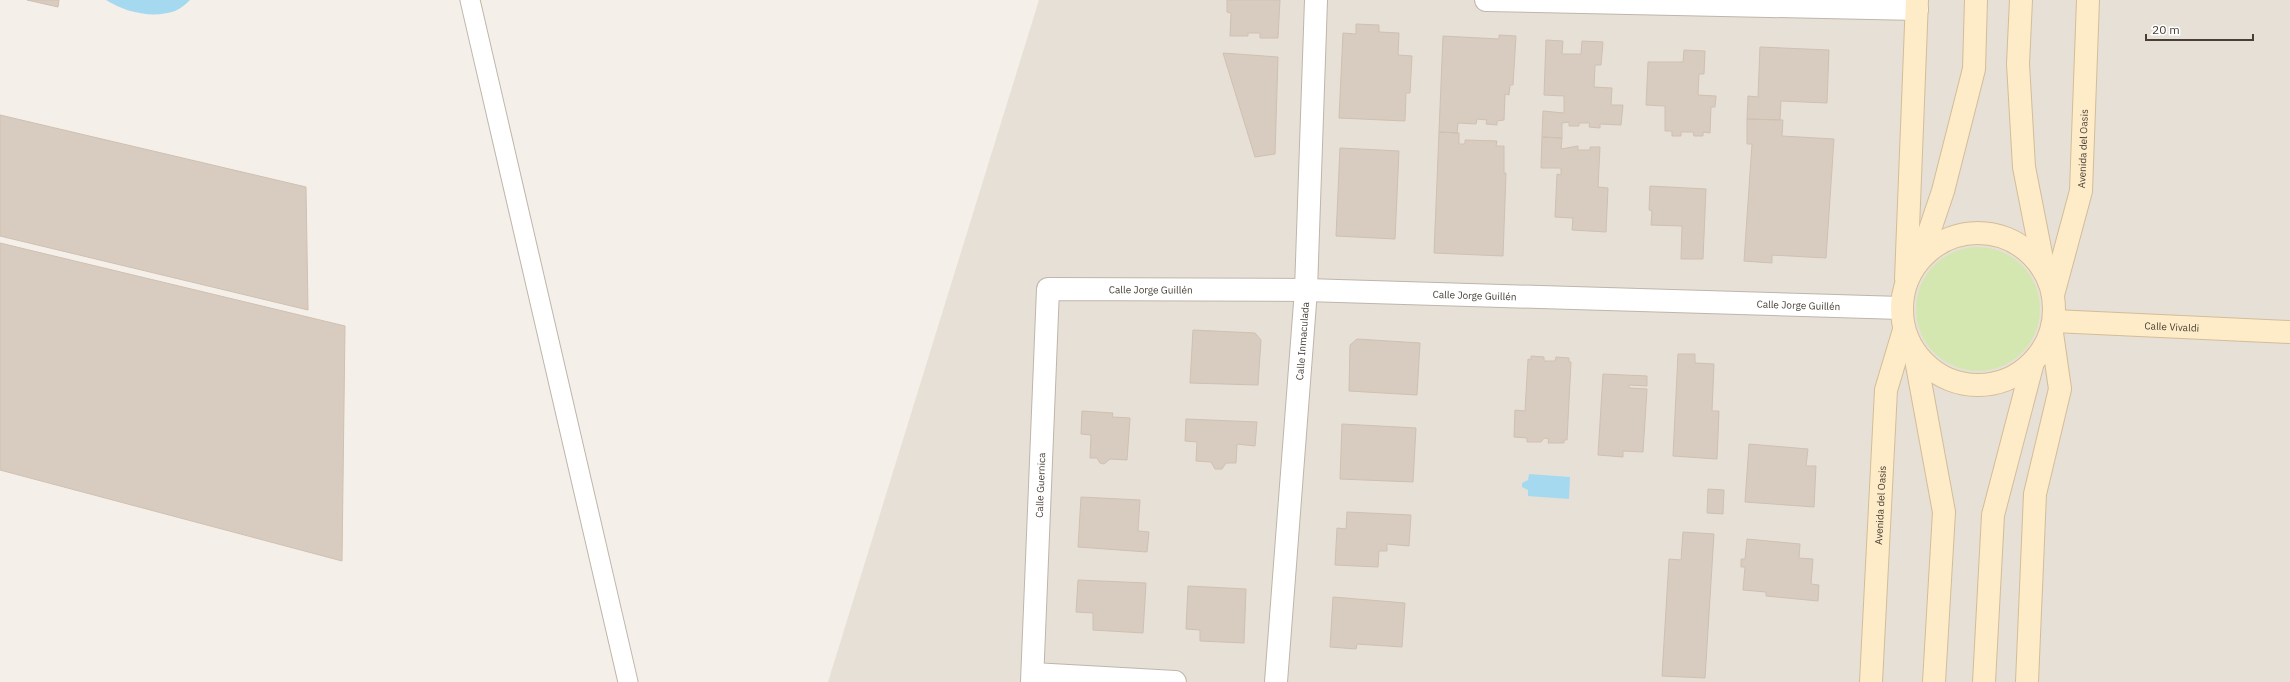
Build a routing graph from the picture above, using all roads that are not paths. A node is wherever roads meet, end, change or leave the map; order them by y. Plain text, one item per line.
1 (470, 0) edge
2 (1316, 0) edge
3 (1486, 0) edge
4 (1976, 0) edge
5 (2021, 0) edge
6 (2088, 0) edge
7 (1917, 4) edge
8 (1920, 259) junction
9 (2044, 270) junction
10 (1906, 282) junction
11 (1048, 289) joint
12 (1306, 290) junction
13 (2054, 295) junction
14 (1901, 308) junction
15 (2053, 327) junction
16 (1904, 330) junction
17 (2290, 332) edge
18 (1915, 354) junction
19 (2033, 362) junction
20 (1033, 678) edge
21 (628, 682) edge
22 (1175, 682) edge
23 (1276, 682) edge
24 (1871, 682) edge
25 (1934, 682) edge
26 (1984, 682) edge
27 (2027, 682) edge

1 - 21 lane
2 - 12 street, Calle Inmaculada
3 - 7 street
4 - 8 main road
5 - 9 main road
6 - 13 main road, Avenida del Oasis
7 - 10 main road
8 - 9 main road
8 - 10 main road
9 - 13 main road
10 - 14 main road
11 - 12 street, Calle Jorge Guillén
11 - 20 street, Calle Guernica
12 - 14 street, Calle Jorge Guillén
12 - 23 street, Calle Inmaculada
13 - 15 main road
14 - 16 main road
15 - 17 main road, Calle Vivaldi
15 - 19 main road
15 - 27 main road
16 - 18 main road
16 - 24 main road, Avenida del Oasis
18 - 19 main road
18 - 25 main road
19 - 26 main road
20 - 22 street

